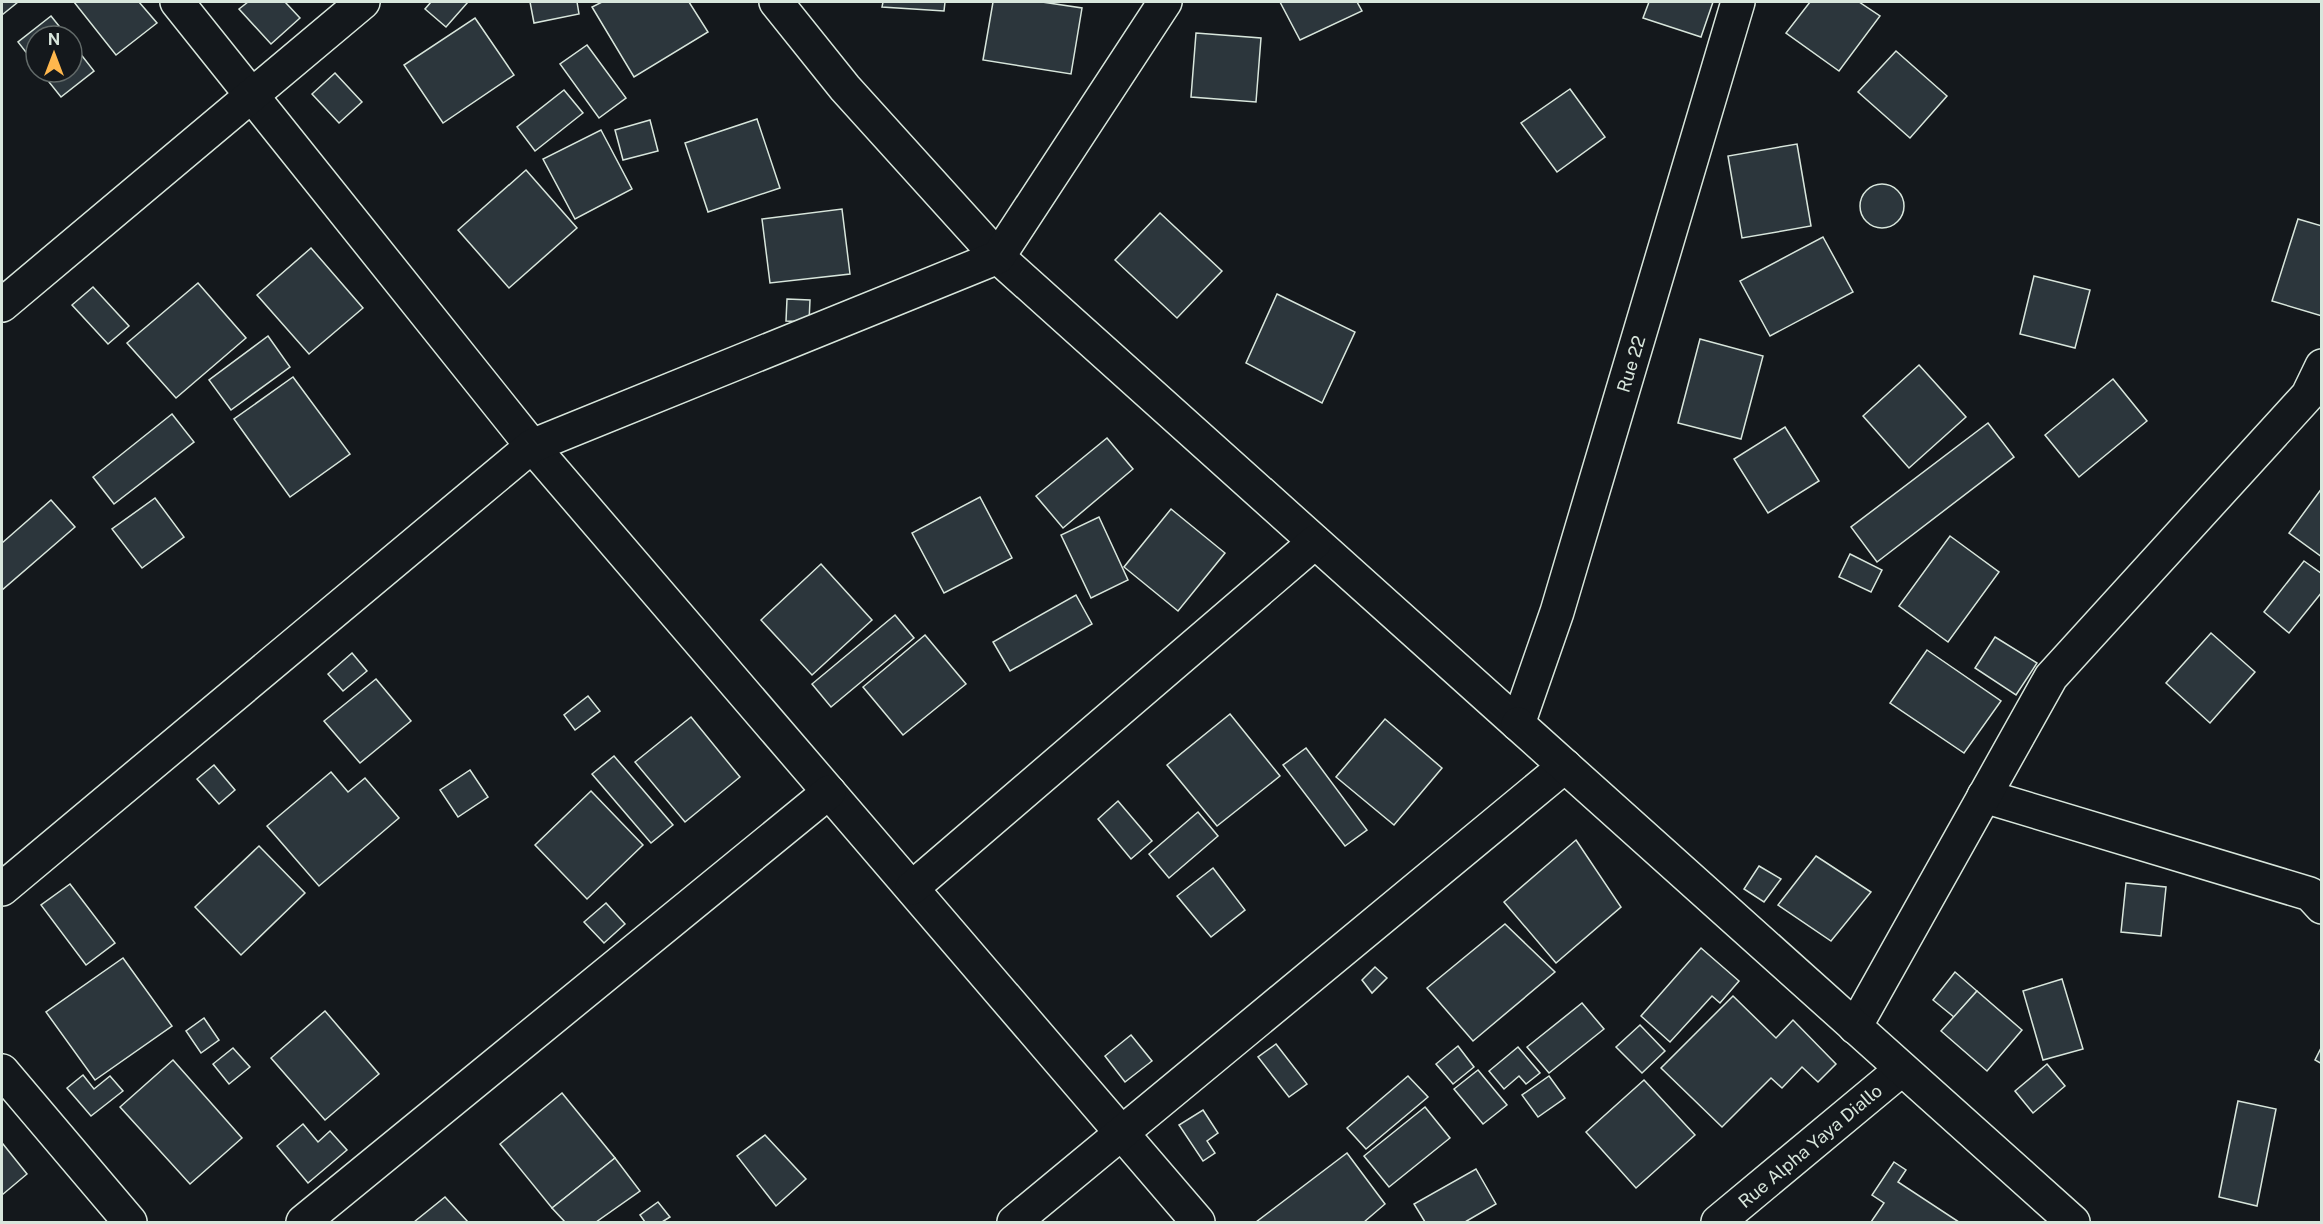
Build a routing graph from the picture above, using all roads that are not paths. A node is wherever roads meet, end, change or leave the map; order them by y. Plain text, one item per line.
1 (177, 2) edge
2 (363, 2) edge
3 (776, 2) edge
4 (1165, 2) edge
5 (1738, 2) edge
6 (252, 95) junction
7 (998, 257) junction
8 (2, 305) edge
9 (2317, 387) edge
10 (532, 446) junction
11 (1315, 542) junction
12 (1518, 724) junction
13 (1566, 766) junction
14 (829, 792) junction
15 (1984, 796) junction
16 (912, 888) junction
17 (2, 889) edge
18 (2322, 907) edge
19 (1855, 1027) junction
20 (1902, 1069) junction
21 (2, 1071) edge
22 (1122, 1133) junction
23 (130, 1222) edge
24 (303, 1222) edge
25 (1014, 1222) edge
26 (1198, 1222) edge
27 (1718, 1222) edge
28 (2073, 1222) edge

1 - 6 street
2 - 6 street
3 - 7 street
4 - 7 street
5 - 12 street, Rue 22
6 - 8 street
6 - 10 street
7 - 10 street
7 - 11 street
9 - 15 street
10 - 14 street
10 - 17 street
11 - 12 street
11 - 16 street
12 - 13 street
13 - 19 street
13 - 22 street
14 - 16 street
14 - 24 street
15 - 18 street
15 - 19 street
16 - 22 street
19 - 20 street
20 - 27 street, Rue Alpha Yaya Diallo
20 - 28 street
21 - 23 street
22 - 25 street
22 - 26 street

